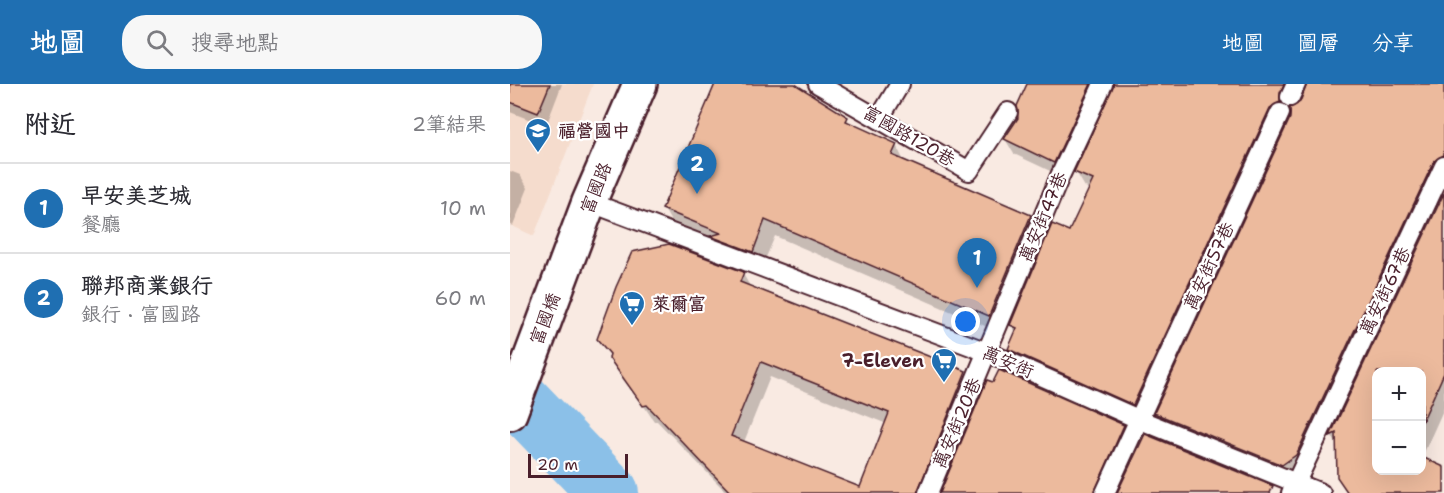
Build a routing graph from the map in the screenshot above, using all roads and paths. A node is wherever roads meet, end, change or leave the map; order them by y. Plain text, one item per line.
1 (640, 84) edge
2 (818, 84) edge
3 (900, 84) edge
4 (1103, 84) edge
5 (1008, 112) dead end
6 (1280, 113) dead end
7 (879, 119) junction
8 (1444, 166) edge
9 (589, 202) junction
10 (568, 259) joint
11 (987, 352) junction
12 (510, 413) edge
13 (1138, 419) junction
14 (1293, 488) edge
15 (928, 493) edge
16 (1105, 493) edge
17 (1321, 493) edge

1 - 9 street, 富國路
2 - 7 lane, 富國路120巷
3 - 7 lane
4 - 11 lane, 萬安街47巷
5 - 7 lane, 富國路120巷
6 - 13 lane, 萬安街57巷
8 - 14 lane, 萬安街67巷
9 - 10 street, 富國路
9 - 11 lane, 萬安街
10 - 12 street, 富國橋
11 - 13 lane, 萬安街
11 - 15 lane, 萬安街20巷
13 - 14 lane, 萬安街
13 - 16 lane, 萬安街57巷
14 - 17 lane, 萬安街

